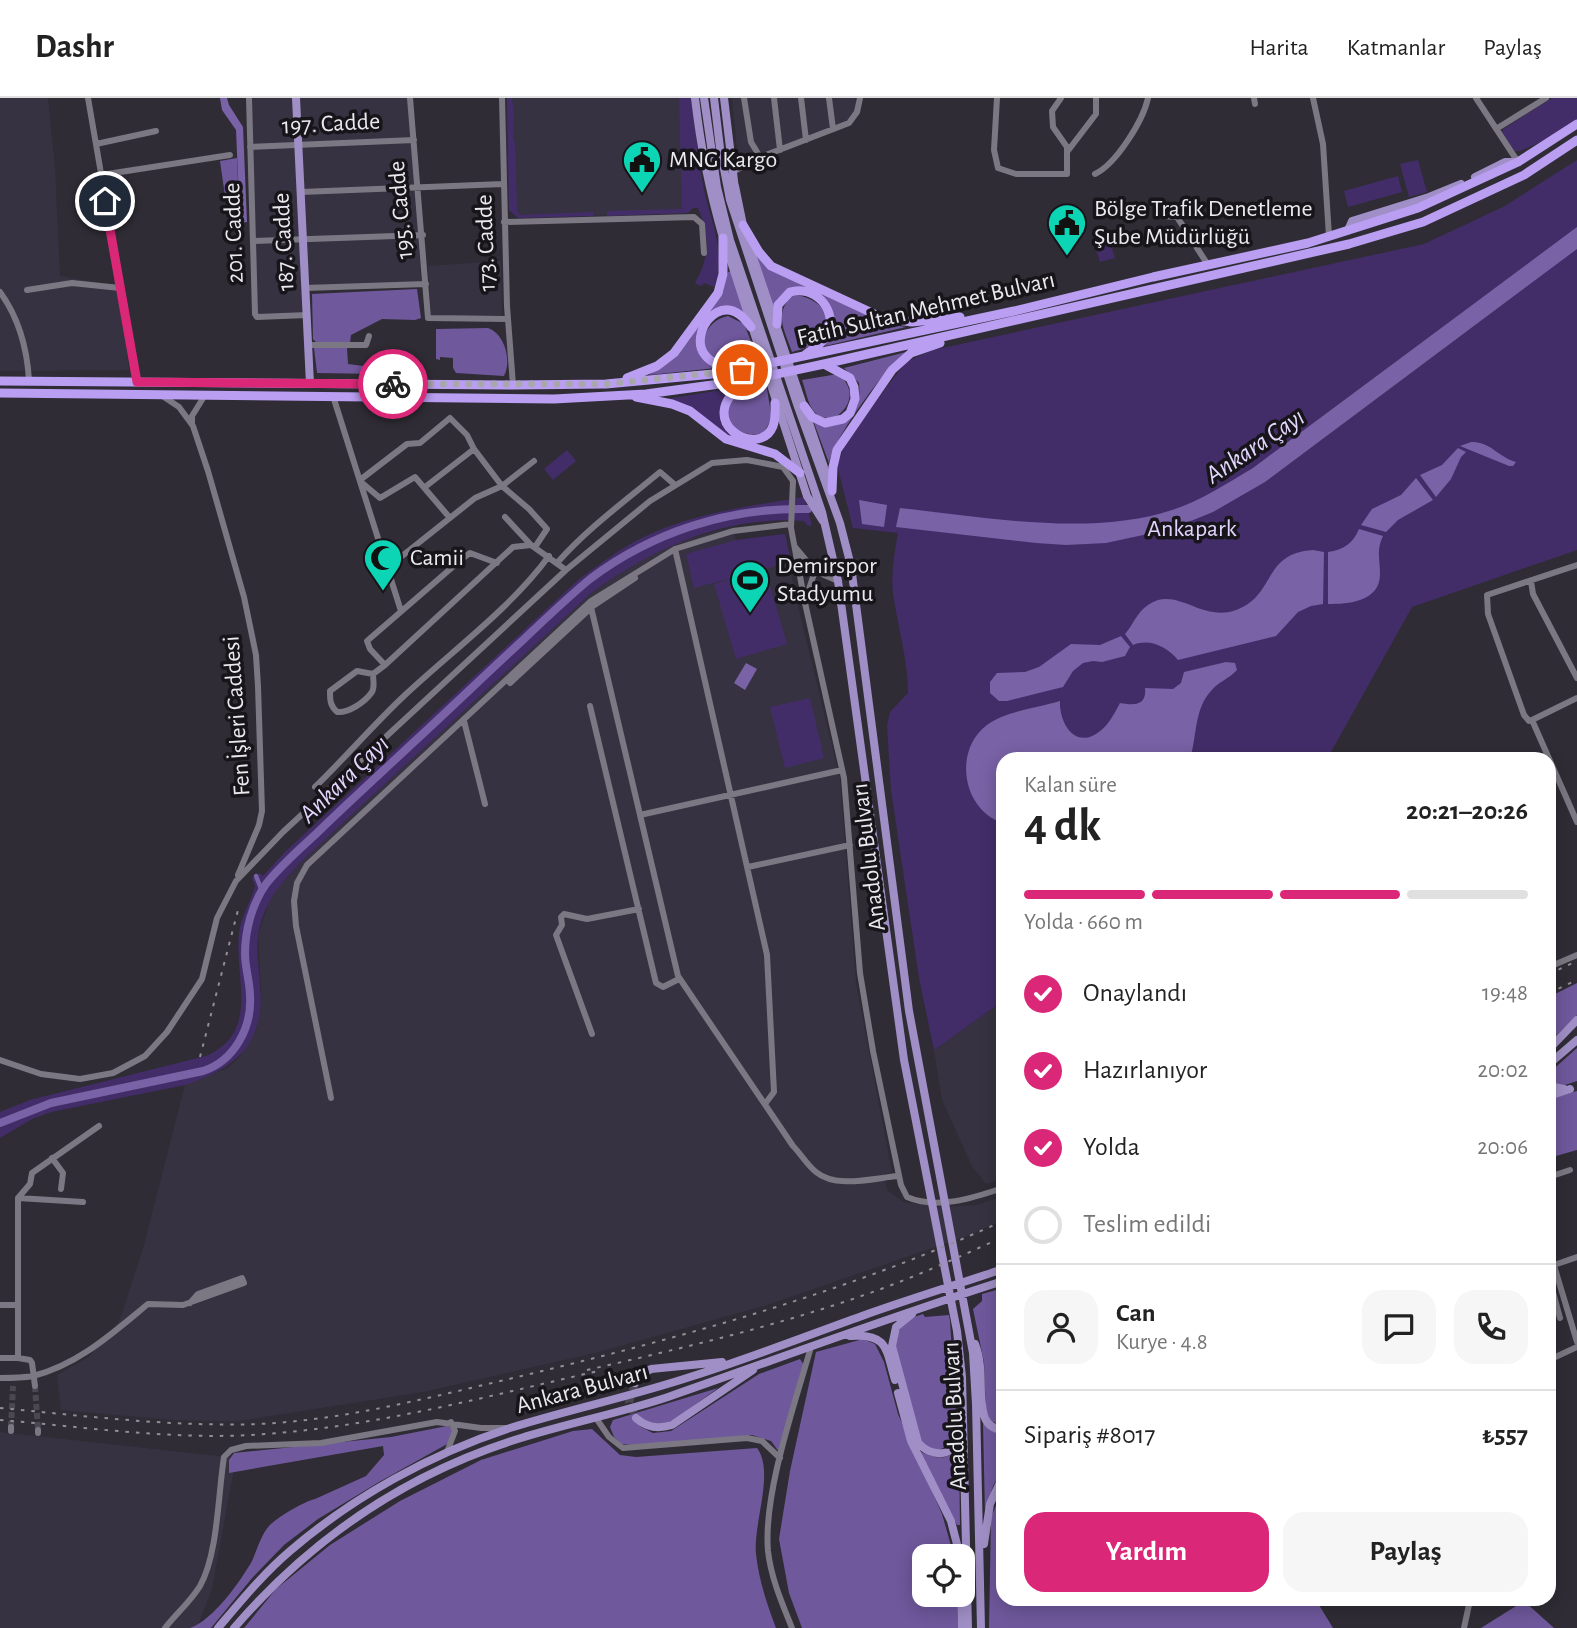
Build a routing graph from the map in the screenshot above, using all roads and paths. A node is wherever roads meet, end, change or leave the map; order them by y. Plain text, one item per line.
1 (88, 98) edge
2 (249, 98) edge
3 (296, 98) edge
4 (410, 98) edge
5 (502, 98) edge
6 (695, 98) edge
7 (704, 98) edge
8 (715, 98) edge
9 (724, 98) edge
10 (744, 98) edge
11 (774, 98) edge
12 (801, 98) edge
13 (830, 98) edge
14 (860, 98) edge
15 (997, 98) edge
16 (1061, 98) edge
17 (1096, 98) edge
18 (1149, 98) edge
19 (1313, 98) edge
20 (1476, 98) edge
21 (1546, 98) edge
22 (1577, 124) edge
23 (833, 129) junction
24 (1496, 129) junction
25 (156, 131) dead end
26 (414, 139) junction
27 (806, 140) junction
28 (1577, 140) edge
29 (96, 144) junction
30 (298, 145) junction
31 (250, 147) junction
32 (780, 150) junction
33 (1067, 152) junction
34 (230, 155) dead end
35 (760, 157) junction
36 (1518, 162) junction
37 (733, 172) junction
38 (1095, 174) dead end
39 (101, 175) junction
40 (503, 184) junction
41 (735, 186) junction
42 (418, 188) junction
43 (300, 192) junction
44 (716, 202) junction
45 (731, 203) junction
46 (737, 213) junction
47 (1161, 216) dead end
48 (504, 222) junction
49 (742, 229) junction
50 (422, 235) junction
51 (1329, 236) junction
52 (303, 239) junction
53 (727, 239) junction
54 (254, 241) junction
55 (704, 253) dead end
56 (1208, 265) junction
57 (426, 284) junction
58 (120, 288) junction
59 (305, 288) junction
60 (27, 290) dead end
61 (0, 292) edge
62 (1014, 311) junction
63 (307, 315) junction
64 (508, 319) junction
65 (777, 324) junction
66 (751, 327) junction
67 (974, 330) junction
68 (369, 336) dead end
69 (899, 342) junction
70 (308, 345) junction
71 (803, 356) junction
72 (824, 364) junction
73 (760, 366) junction
74 (29, 380) junction
75 (749, 380) junction
76 (0, 381) edge
77 (137, 382) junction
78 (310, 384) junction
79 (606, 384) junction
80 (513, 385) junction
81 (0, 393) edge
82 (160, 394) junction
83 (205, 395) junction
84 (631, 395) junction
85 (333, 396) junction
86 (775, 403) junction
87 (804, 406) junction
88 (192, 426) junction
89 (474, 449) junction
90 (534, 461) dead end
91 (800, 473) junction
92 (360, 481) junction
93 (674, 484) junction
94 (502, 486) junction
95 (425, 487) junction
96 (830, 491) junction
97 (812, 495) junction
98 (505, 517) dead end
99 (450, 518) junction
100 (791, 524) junction
101 (533, 546) junction
102 (795, 546) junction
103 (676, 550) junction
104 (549, 556) junction
105 (832, 556) junction
106 (497, 563) junction
107 (557, 564) junction
108 (1577, 565) edge
109 (387, 568) junction
110 (566, 570) junction
111 (815, 571) junction
112 (800, 574) junction
113 (838, 581) junction
114 (1531, 581) junction
115 (805, 603) junction
116 (590, 605) junction
117 (401, 611) junction
118 (386, 665) junction
119 (373, 674) junction
120 (1577, 678) edge
121 (1577, 698) edge
122 (590, 706) dead end
123 (1532, 720) junction
124 (465, 722) junction
125 (1546, 752) edge
126 (842, 770) junction
127 (1556, 774) edge
128 (314, 787) dead end
129 (731, 795) junction
130 (485, 804) dead end
131 (640, 815) junction
132 (1577, 822) edge
133 (850, 845) junction
134 (748, 867) junction
135 (236, 881) junction
136 (639, 909) junction
137 (1577, 955) edge
138 (1556, 964) edge
139 (679, 979) junction
140 (1577, 1020) edge
141 (1577, 1027) edge
142 (592, 1034) dead end
143 (1556, 1042) edge
144 (1577, 1042) edge
145 (1556, 1044) edge
146 (1556, 1059) edge
147 (0, 1060) edge
148 (1574, 1088) edge
149 (1556, 1089) edge
150 (1556, 1094) edge
151 (331, 1098) dead end
152 (765, 1104) junction
153 (99, 1126) dead end
154 (52, 1158) junction
155 (1570, 1170) dead end
156 (1556, 1175) edge
157 (898, 1176) junction
158 (61, 1189) dead end
159 (996, 1190) edge
160 (18, 1198) junction
161 (83, 1202) dead end
162 (1577, 1256) edge
163 (1556, 1264) edge
164 (996, 1271) edge
165 (1556, 1275) edge
166 (996, 1284) edge
167 (190, 1303) junction
168 (1556, 1303) edge
169 (0, 1305) edge
170 (18, 1305) junction
171 (923, 1307) junction
172 (1560, 1318) dead end
173 (957, 1331) junction
174 (970, 1331) junction
175 (836, 1338) junction
176 (1577, 1345) edge
177 (811, 1346) junction
178 (769, 1350) junction
179 (1556, 1356) edge
180 (18, 1358) junction
181 (0, 1359) edge
182 (764, 1363) junction
183 (35, 1376) junction
184 (0, 1378) edge
185 (13, 1378) junction
186 (635, 1383) dead end
187 (36, 1385) tunnel mouth
188 (13, 1387) tunnel mouth
189 (596, 1418) junction
190 (636, 1418) dead end
191 (451, 1422) junction
192 (510, 1428) junction
193 (996, 1428) edge
194 (447, 1452) junction
195 (780, 1458) junction
196 (996, 1487) edge
197 (957, 1544) edge
198 (980, 1574) junction
199 (1469, 1606) edge
200 (961, 1607) edge
201 (165, 1628) edge
202 (218, 1628) edge
203 (234, 1628) edge
204 (792, 1628) edge
205 (962, 1628) edge
206 (968, 1628) edge
207 (981, 1628) edge
208 (1464, 1628) edge

1 - 29 street
2 - 31 street, 201. Cadde
3 - 30 main road, 187. Cadde
4 - 26 street, 195. Cadde
5 - 40 street, 173. Cadde
6 - 44 main road
7 - 44 main road
8 - 45 main road
9 - 37 main road
10 - 35 street
11 - 32 street
12 - 27 street
13 - 23 street
14 - 23 street
15 - 33 street
16 - 33 street
17 - 33 street
18 - 38 street
19 - 51 street
20 - 24 street
21 - 24 street
22 - 36 highway, Fatih Sultan Mehmet Bulvarı
23 - 27 street
24 - 36 street
25 - 29 street
26 - 30 street, 197. Cadde
26 - 42 street, 195. Cadde
27 - 32 street
28 - 67 highway, Fatih Sultan Mehmet Bulvarı
29 - 39 street
30 - 31 street, 197. Cadde
30 - 43 main road, 187. Cadde
31 - 54 street, 201. Cadde
32 - 35 street
34 - 39 street
35 - 37 street
36 - 51 highway, Fatih Sultan Mehmet Bulvarı
37 - 41 main road
39 - 58 street
40 - 42 street
40 - 48 street, 173. Cadde
41 - 46 main road
41 - 49 main road
42 - 43 street
42 - 50 street, 195. Cadde
43 - 52 main road, 187. Cadde
44 - 53 main road
44 - 53 main road
45 - 46 main road
45 - 49 main road
46 - 49 main road
47 - 56 street
48 - 55 street
48 - 64 street, 173. Cadde
49 - 62 highway
49 - 65 main road
49 - 96 main road
50 - 52 street
50 - 57 street, 195. Cadde
51 - 56 highway, Fatih Sultan Mehmet Bulvarı
52 - 54 street
52 - 59 main road, 187. Cadde
53 - 66 main road
53 - 79 highway
53 - 97 main road, Anadolu Bulvarı
54 - 63 street, 201. Cadde
56 - 62 highway, Fatih Sultan Mehmet Bulvarı
57 - 59 street
57 - 64 street, 195. Cadde
58 - 60 street
58 - 77 street
59 - 63 main road, 187. Cadde
61 - 74 street
62 - 69 highway, Fatih Sultan Mehmet Bulvarı
63 - 70 main road, 187. Cadde
64 - 80 street, 173. Cadde
65 - 71 highway
65 - 87 main road
66 - 73 highway
66 - 86 main road
67 - 69 highway, Fatih Sultan Mehmet Bulvarı
67 - 96 highway
68 - 70 street
69 - 71 highway, Fatih Sultan Mehmet Bulvarı
69 - 72 highway, Fatih Sultan Mehmet Bulvarı
70 - 78 main road, 187. Cadde
71 - 73 highway, Fatih Sultan Mehmet Bulvarı
72 - 75 highway, Fatih Sultan Mehmet Bulvarı
72 - 87 highway
73 - 79 highway, Fatih Sultan Mehmet Bulvarı
74 - 76 highway, Fatih Sultan Mehmet Bulvarı
74 - 77 highway, Fatih Sultan Mehmet Bulvarı
75 - 84 highway, Fatih Sultan Mehmet Bulvarı
75 - 86 highway
77 - 78 highway, Fatih Sultan Mehmet Bulvarı
78 - 80 highway, Fatih Sultan Mehmet Bulvarı
79 - 80 highway, Fatih Sultan Mehmet Bulvarı
81 - 82 highway, Fatih Sultan Mehmet Bulvarı
82 - 83 highway, Fatih Sultan Mehmet Bulvarı
82 - 88 street
83 - 85 highway, Fatih Sultan Mehmet Bulvarı
83 - 88 street
84 - 85 highway, Fatih Sultan Mehmet Bulvarı
84 - 91 highway
85 - 92 street
86 - 91 main road
87 - 96 main road
88 - 135 street, Fen İşleri Caddesi
89 - 92 street
89 - 94 street
89 - 95 street
90 - 94 street
91 - 97 main road
92 - 95 street
92 - 109 street
93 - 100 street
93 - 107 street
93 - 110 street
94 - 99 street
94 - 101 street
95 - 99 street
96 - 174 main road, Anadolu Bulvarı
97 - 105 main road, Anadolu Bulvarı
98 - 101 street
99 - 109 street
100 - 102 street
100 - 103 street
101 - 104 street
101 - 106 street
102 - 111 street
102 - 112 street
103 - 116 street
103 - 129 street
104 - 107 street
104 - 128 street
105 - 111 street
105 - 113 main road, Anadolu Bulvarı
106 - 117 street
106 - 118 street
107 - 110 street
108 - 114 street
109 - 117 street
110 - 135 street
111 - 112 street
111 - 113 street
111 - 115 street
112 - 115 street
113 - 173 main road, Anadolu Bulvarı
114 - 120 street
114 - 123 street
115 - 126 street
116 - 124 street
116 - 131 street
117 - 118 street
118 - 119 street
119 - 119 street
121 - 123 street
122 - 136 street
123 - 125 street
124 - 130 street
124 - 151 street
126 - 129 street
126 - 133 street
127 - 132 street
129 - 131 street
129 - 134 street
131 - 139 street
133 - 134 street
133 - 157 street
134 - 152 street
135 - 147 street
136 - 139 street
136 - 142 street
137 - 138 street
139 - 152 street
140 - 143 main road
141 - 145 main road
144 - 146 main road
148 - 149 main road
148 - 150 main road
152 - 157 street
153 - 154 street
154 - 158 street
154 - 160 street
155 - 156 street
157 - 159 street
160 - 161 street
160 - 170 street
162 - 163 street
164 - 178 main road, Ankara Bulvarı
165 - 176 street
166 - 171 main road, Ankara Bulvarı
167 - 167 street
167 - 183 street
168 - 172 street
169 - 170 street
170 - 180 street
171 - 173 main road
171 - 175 main road, Ankara Bulvarı
173 - 206 main road, Anadolu Bulvarı
174 - 193 main road
174 - 198 main road, Anadolu Bulvarı
175 - 177 main road, Ankara Bulvarı
175 - 197 main road
176 - 179 street
177 - 182 main road, Ankara Bulvarı
177 - 195 street
178 - 186 main road
178 - 192 main road, Ankara Bulvarı
180 - 181 street
180 - 183 street
182 - 189 main road, Ankara Bulvarı
182 - 190 main road
183 - 185 street
183 - 187 street
184 - 185 street
185 - 188 street
189 - 195 street
189 - 203 main road, Ankara Bulvarı
191 - 192 street
191 - 194 street
191 - 201 street
192 - 194 main road, Ankara Bulvarı
194 - 202 main road, Ankara Bulvarı
195 - 204 street
196 - 198 main road
198 - 207 main road, Anadolu Bulvarı
199 - 208 street
200 - 205 main road

